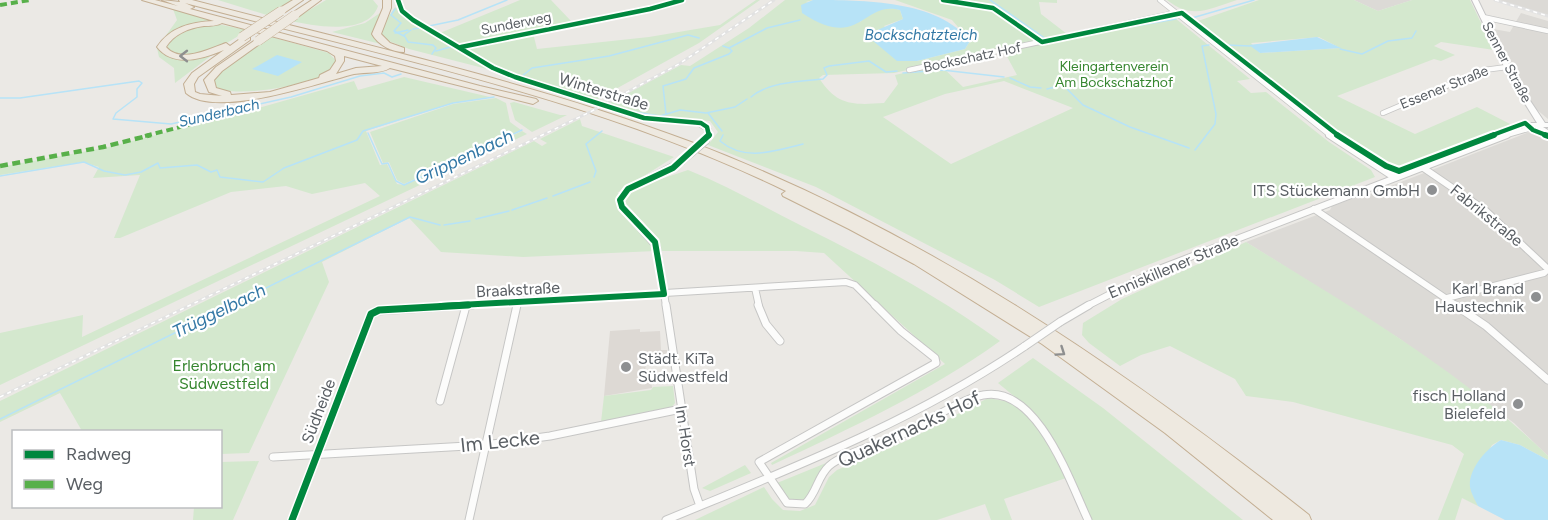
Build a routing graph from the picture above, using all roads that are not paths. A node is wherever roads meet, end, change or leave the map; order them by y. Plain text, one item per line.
1 (146, 0) edge
2 (165, 0) edge
3 (183, 0) edge
4 (298, 0) edge
5 (305, 0) edge
6 (317, 0) edge
7 (682, 0) edge
8 (1160, 0) edge
9 (1474, 0) edge
10 (391, 1) edge
11 (283, 12) junction
12 (1176, 13) junction
13 (1483, 17) junction
14 (229, 23) junction
15 (1548, 31) edge
16 (245, 37) junction
17 (461, 46) junction
18 (324, 48) junction
19 (1507, 67) junction
20 (909, 70) dead end
21 (415, 72) junction
22 (555, 103) junction
23 (1383, 113) dead end
24 (1542, 125) edge
25 (1548, 132) edge
26 (1422, 167) junction
27 (1395, 178) junction
28 (1314, 209) junction
29 (755, 288) junction
30 (664, 294) junction
31 (1447, 298) junction
32 (517, 303) junction
33 (466, 306) junction
34 (373, 312) joint
35 (780, 341) dead end
36 (1548, 380) edge
37 (440, 401) dead end
38 (681, 409) junction
39 (485, 445) junction
40 (316, 454) junction
41 (273, 457) dead end
42 (767, 478) junction
43 (700, 506) junction
44 (292, 520) edge
45 (469, 520) edge
46 (666, 520) edge
47 (1088, 520) edge
48 (1285, 520) edge
49 (1303, 520) edge

1 - 14 highway
2 - 22 highway
3 - 22 highway
4 - 11 highway
5 - 11 highway
6 - 18 highway, bridge
7 - 17 street, Sunderweg
8 - 12 street
9 - 13 street, Senner Straße
10 - 17 street, Winterstraße
10 - 22 highway
11 - 16 highway, bridge
12 - 20 street, Bockschatz Hof
12 - 27 street
13 - 15 street
13 - 19 street, Senner Straße
16 -> 14 highway
14 - 18 highway
16 - 21 highway
17 - 30 street, Winterstraße, bridge
18 - 21 highway
19 - 23 street, Essener Straße
19 - 24 street, Senner Straße
21 - 22 highway
22 -> 48 highway
22 - 49 highway
24 - 25 street
24 - 26 street, Enniskillener Straße
26 - 27 street, Enniskillener Straße
26 - 31 street, Fabrikstraße
27 - 28 street, Enniskillener Straße
28 - 31 street
28 - 42 street, Enniskillener Straße, bridge
29 - 30 street, Braakstraße
29 - 35 street
29 - 42 street, Braakstraße
30 - 32 street, Braakstraße
30 - 38 street, Im Horst
31 - 36 street
32 - 33 street, Braakstraße
32 - 39 street
33 - 34 street, Braakstraße
33 - 37 street
34 - 40 street, Südheide
38 - 39 street, Im Lecke
38 - 43 street, Im Horst
39 - 40 street, Im Lecke
39 - 45 street
40 - 41 street, Südheide
40 - 44 street, Südheide
42 - 43 street, Enniskillener Straße
42 - 47 street, Quakernacks Hof
43 - 46 street, Enniskillener Straße

